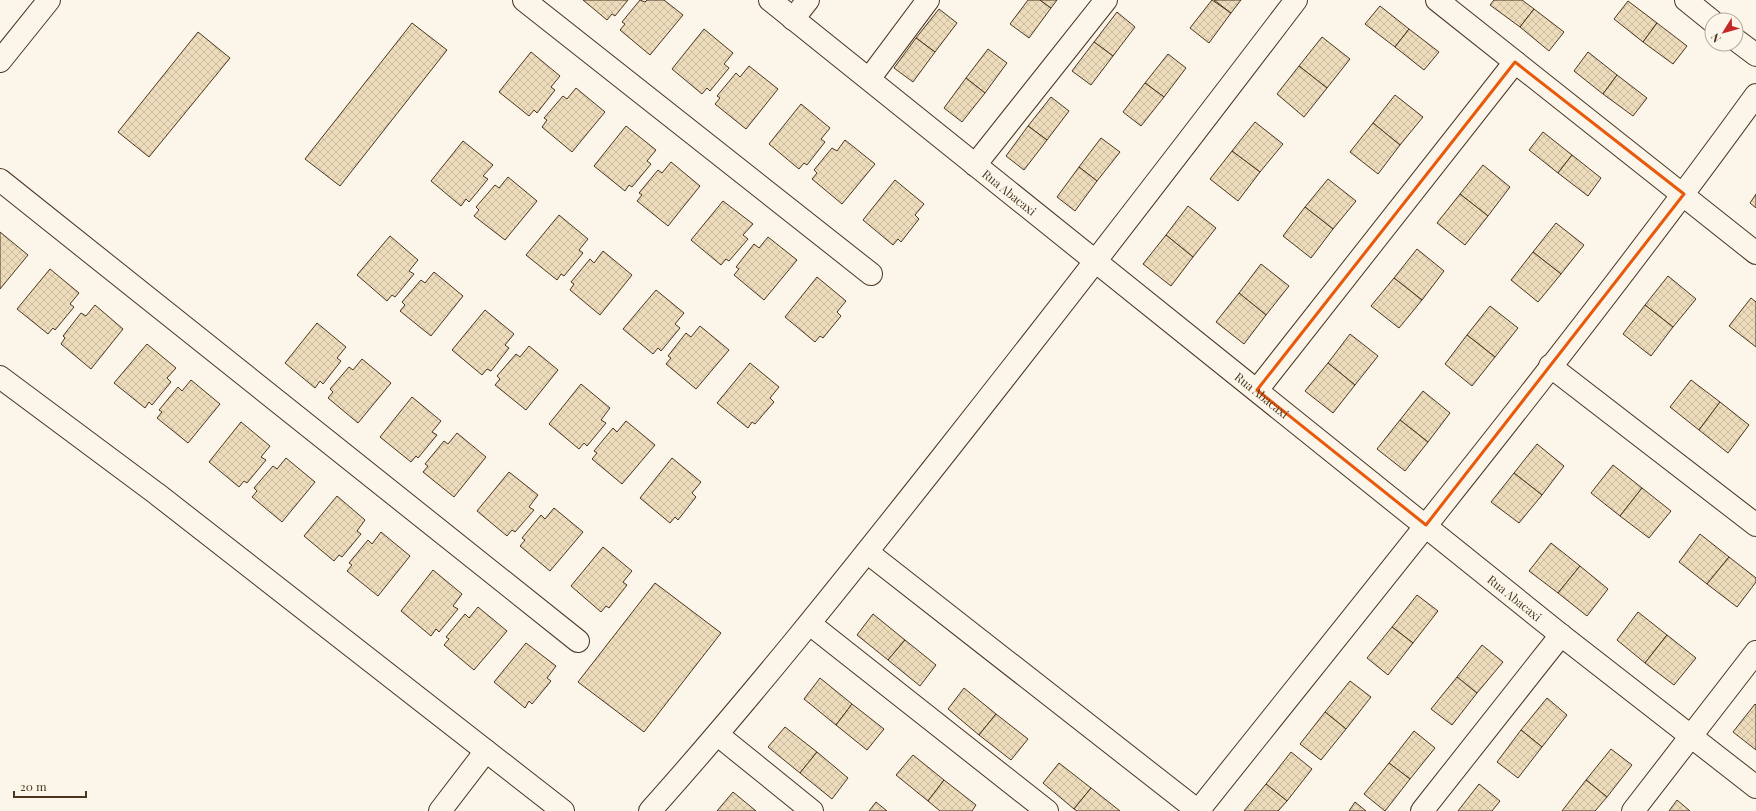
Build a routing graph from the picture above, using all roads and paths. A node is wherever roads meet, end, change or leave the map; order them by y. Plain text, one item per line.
1 (49, 0) edge
2 (524, 0) edge
3 (770, 0) edge
4 (808, 0) edge
5 (928, 0) edge
6 (1106, 0) edge
7 (1296, 0) edge
8 (1436, 0) edge
9 (1686, 0) edge
10 (1704, 15) edge
11 (793, 19) junction
12 (1744, 46) edge
13 (1756, 55) edge
14 (0, 61) edge
15 (1515, 62) junction
16 (869, 79) junction
17 (1756, 95) edge
18 (975, 165) junction
19 (0, 180) edge
20 (1684, 194) junction
21 (1756, 253) edge
22 (1096, 262) junction
23 (871, 274) dead end
24 (1550, 366) junction
25 (0, 377) edge
26 (1257, 390) junction
27 (1426, 525) junction
28 (1756, 525) edge
29 (867, 552) junction
30 (810, 624) junction
31 (1561, 635) junction
32 (578, 641) dead end
33 (1756, 652) edge
34 (718, 735) junction
35 (1692, 736) junction
36 (486, 751) junction
37 (1756, 787) edge
38 (440, 811) edge
39 (563, 811) edge
40 (650, 811) edge
41 (812, 811) edge
42 (1047, 811) edge
43 (1198, 811) edge
44 (1422, 811) edge
45 (1633, 811) edge

1 - 14 street
2 - 23 street
3 - 11 street, Rua Abacaxi
4 - 11 street
5 - 16 street
6 - 18 street
7 - 22 street
8 - 15 street
9 - 10 street
11 - 16 street, Rua Abacaxi
12 - 13 street
15 - 20 street
15 - 26 street
16 - 18 street, Rua Abacaxi
17 - 20 street
18 - 22 street, Rua Abacaxi
19 - 32 street
20 - 21 street
20 - 24 street
22 - 26 street, Rua Abacaxi
22 - 29 street
24 - 27 street
24 - 28 street
25 - 36 street
26 - 27 street, Rua Abacaxi
27 - 31 street, Rua Abacaxi
27 - 43 street
29 - 30 street
29 - 43 street
30 - 34 street
30 - 42 street
31 - 35 street, Rua Abacaxi
31 - 44 street
33 - 35 street
34 - 40 street
34 - 41 street
35 - 37 street, Rua Abacaxi
35 - 45 street
36 - 38 street
36 - 39 street

